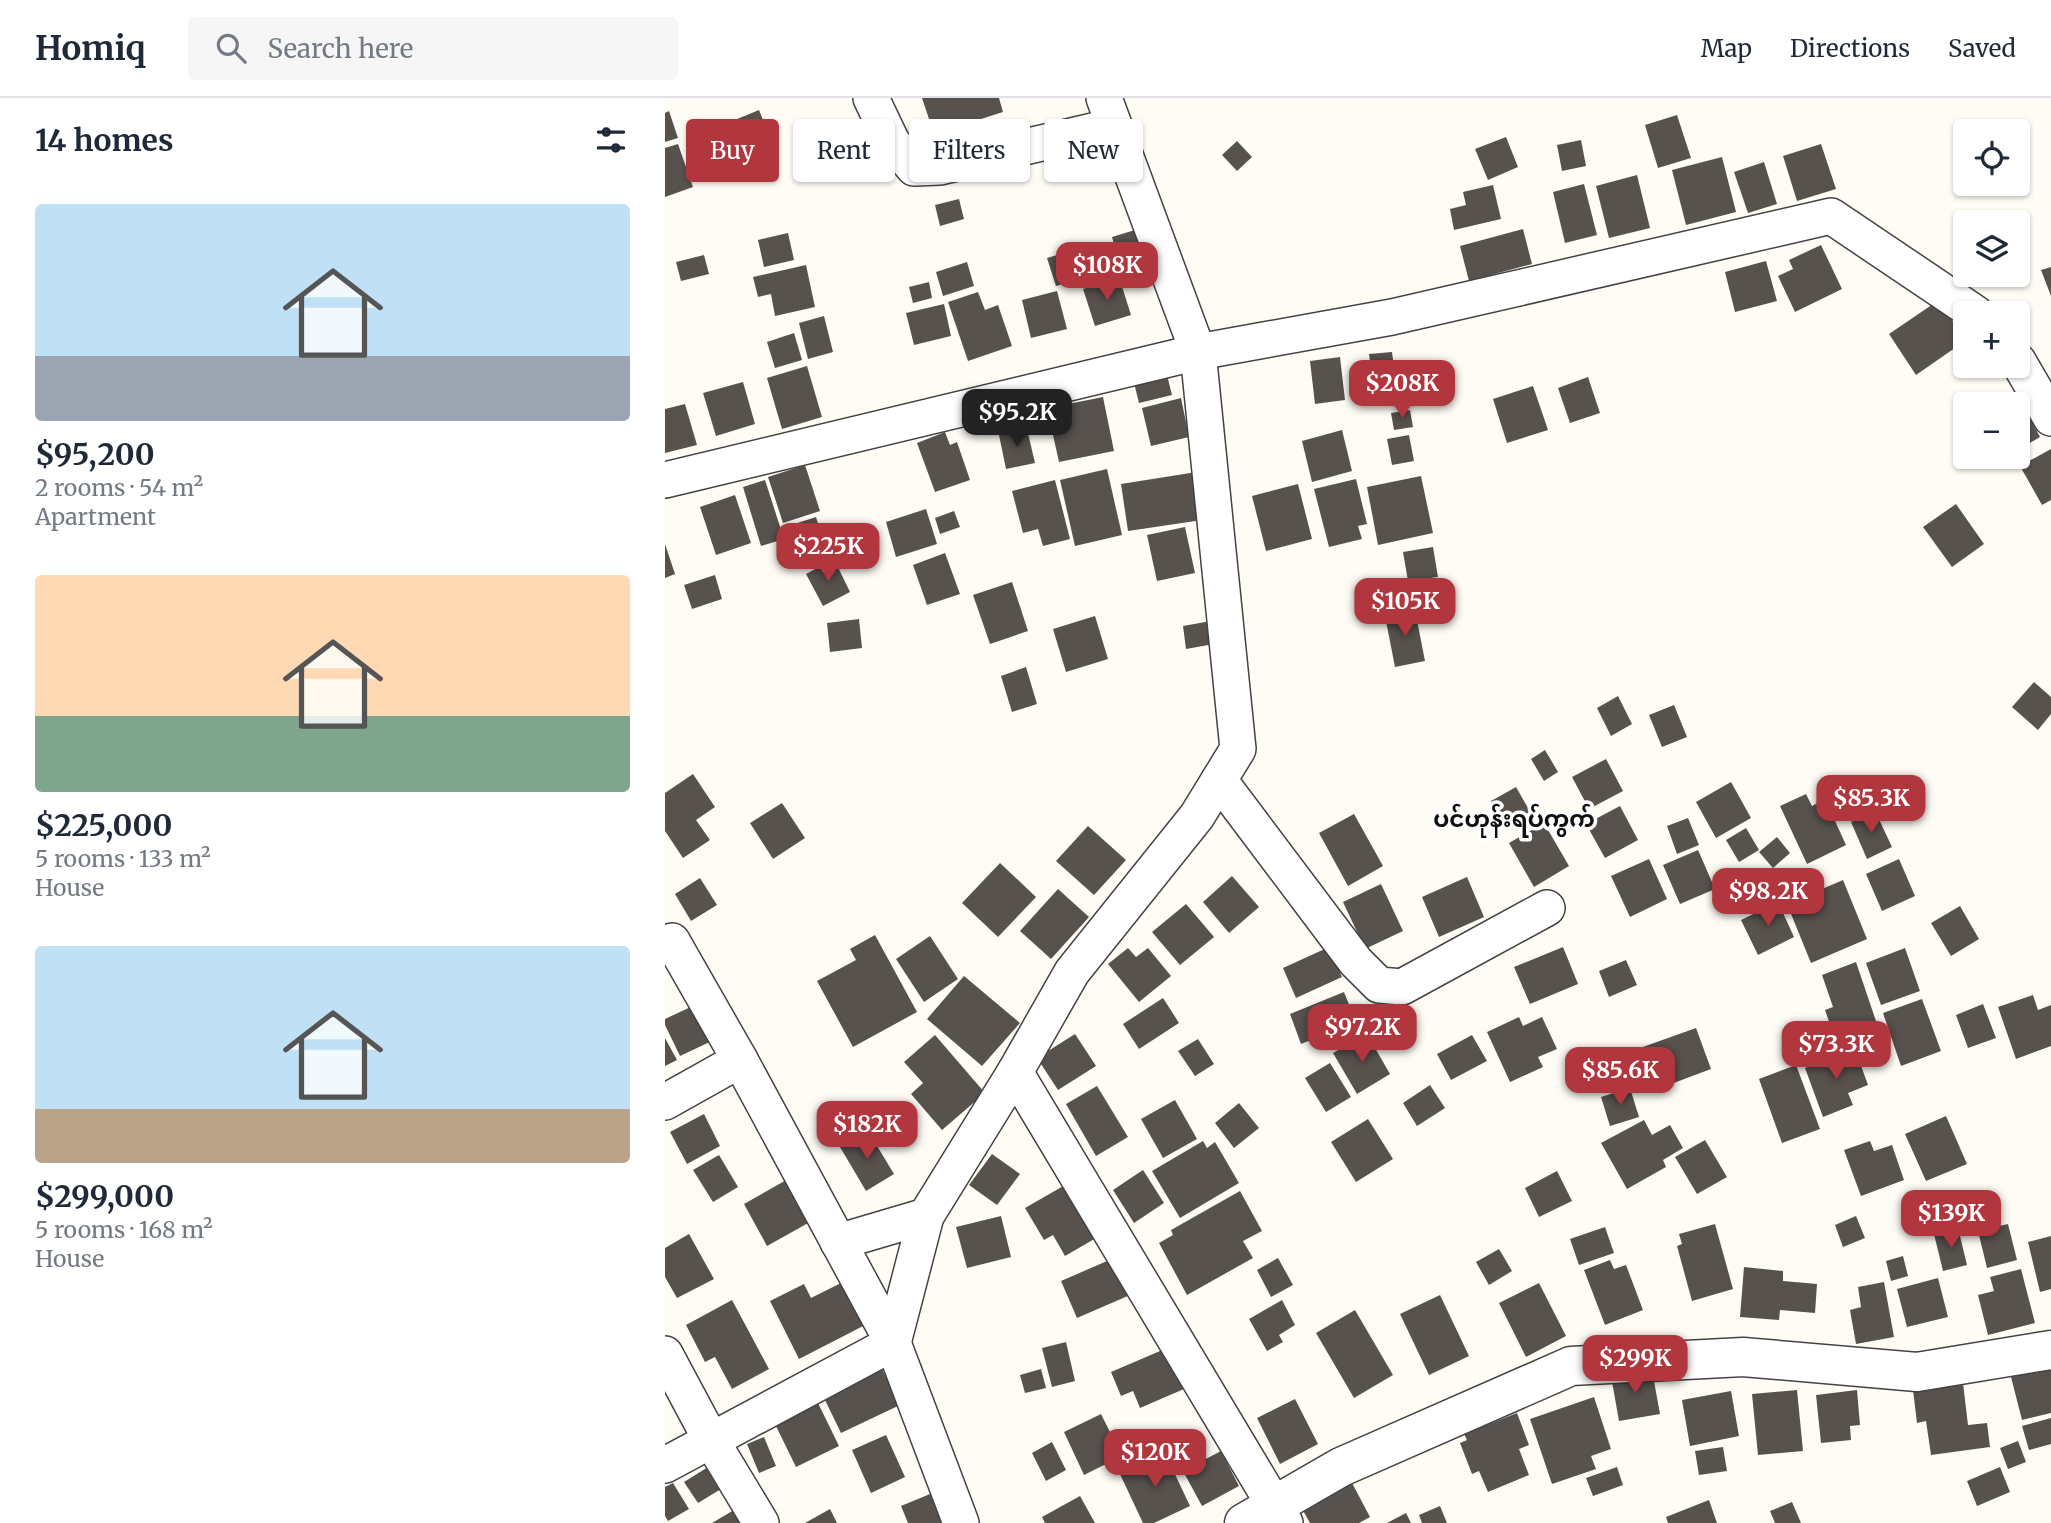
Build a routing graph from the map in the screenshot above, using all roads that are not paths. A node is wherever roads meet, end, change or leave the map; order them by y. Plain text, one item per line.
1 (871, 98) edge
2 (1109, 112) edge
3 (1957, 301) edge
4 (1198, 352) junction
5 (2028, 378) edge
6 (2051, 418) edge
7 (665, 480) edge
8 (1219, 780) junction
9 (1546, 908) dead end
10 (671, 941) dead end
11 (740, 1060) junction
12 (1016, 1072) junction
13 (665, 1102) edge
14 (926, 1216) junction
15 (838, 1242) junction
16 (893, 1343) junction
17 (2051, 1350) edge
18 (665, 1354) edge
19 (711, 1440) junction
20 (665, 1465) edge
21 (1268, 1517) edge
22 (761, 1523) edge
23 (961, 1523) edge

1 - 2 street
2 - 4 street
3 - 4 street
4 - 7 street
4 - 8 street
5 - 6 street
8 - 9 street
8 - 12 street
10 - 11 street
11 - 13 street
11 - 15 street
12 - 14 street
12 - 21 street
14 - 15 street
14 - 16 street
15 - 16 street
16 - 19 street
16 - 23 street
17 - 21 street
18 - 19 street
19 - 20 street
19 - 22 street

